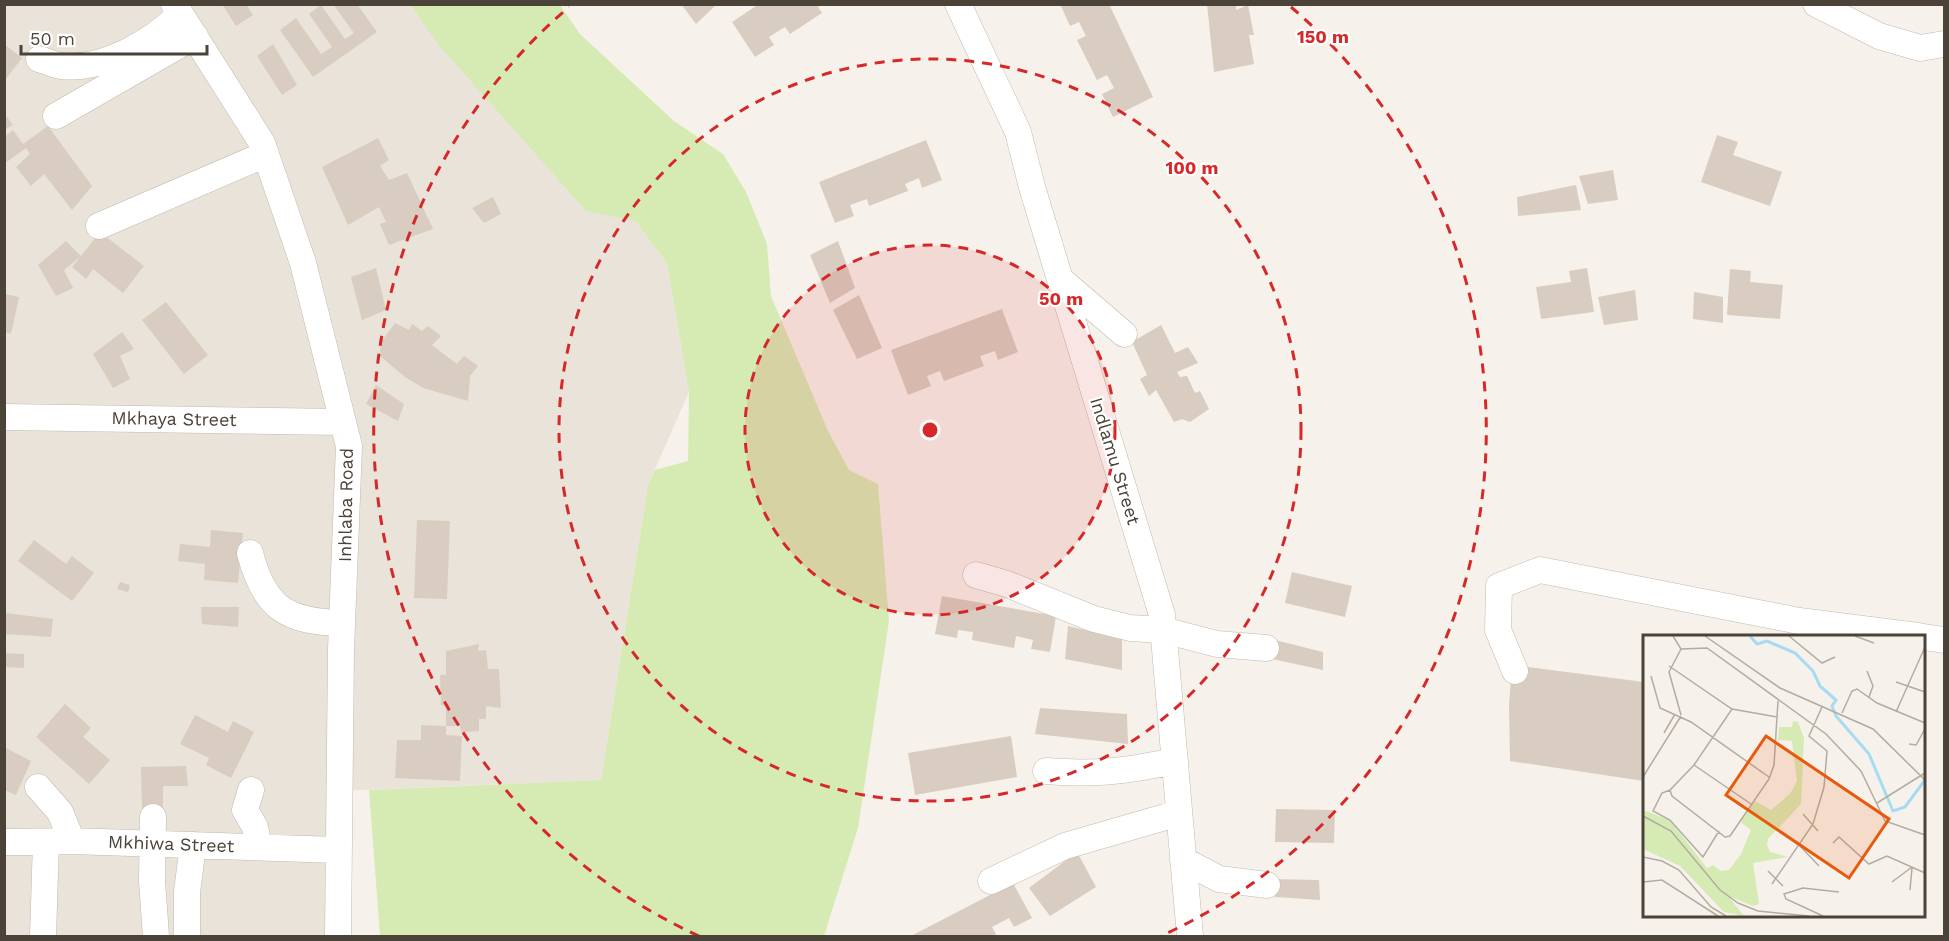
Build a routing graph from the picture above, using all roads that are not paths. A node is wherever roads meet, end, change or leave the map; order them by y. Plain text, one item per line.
1 (958, 4) edge
2 (1816, 4) edge
3 (177, 9) edge
4 (195, 36) junction
5 (1944, 44) edge
6 (39, 59) dead end
7 (56, 116) dead end
8 (266, 154) junction
9 (99, 226) dead end
10 (1061, 280) junction
11 (1124, 334) dead end
12 (4, 417) edge
13 (343, 422) junction
14 (249, 553) dead end
15 (976, 575) dead end
16 (342, 623) junction
17 (1163, 630) junction
18 (1910, 635) edge
19 (1925, 637) edge
20 (1944, 640) edge
21 (1266, 648) dead end
22 (1515, 671) dead end
23 (1174, 761) junction
24 (1046, 771) dead end
25 (38, 787) dead end
26 (251, 790) dead end
27 (1179, 813) junction
28 (153, 817) dead end
29 (72, 841) junction
30 (4, 842) edge
31 (46, 842) junction
32 (154, 844) junction
33 (193, 845) junction
34 (259, 847) junction
35 (338, 850) junction
36 (1183, 860) junction
37 (991, 881) dead end
38 (1267, 885) dead end
39 (43, 936) edge
40 (156, 936) edge
41 (187, 936) edge
42 (338, 936) edge
43 (1190, 936) edge

1 - 10 street, Indlamu Street
2 - 5 street
3 - 4 street, Inhlaba Road
3 - 6 street
4 - 7 street
4 - 8 street, Inhlaba Road
8 - 9 street
8 - 13 street, Inhlaba Road
10 - 11 street
10 - 17 street, Indlamu Street
12 - 13 street, Mkhaya Street
13 - 16 street, Inhlaba Road
14 - 16 street
15 - 17 street
16 - 35 street, Inhlaba Road
17 - 21 street
17 - 23 street, Indlamu Street
18 - 22 street
19 - 20 street
23 - 24 street
23 - 27 street, Indlamu Street
25 - 29 street
26 - 34 street
27 - 36 street, Indlamu Street
27 - 37 street
28 - 32 street
29 - 31 street, Mkhiwa Street
29 - 32 street, Mkhiwa Street
30 - 31 street, Mkhiwa Street
31 - 39 street
32 - 33 street, Mkhiwa Street
32 - 40 street
33 - 34 street, Mkhiwa Street
33 - 41 street
34 - 35 street, Mkhiwa Street
35 - 42 street, Inhlaba Road
36 - 38 street
36 - 43 street, Indlamu Street

